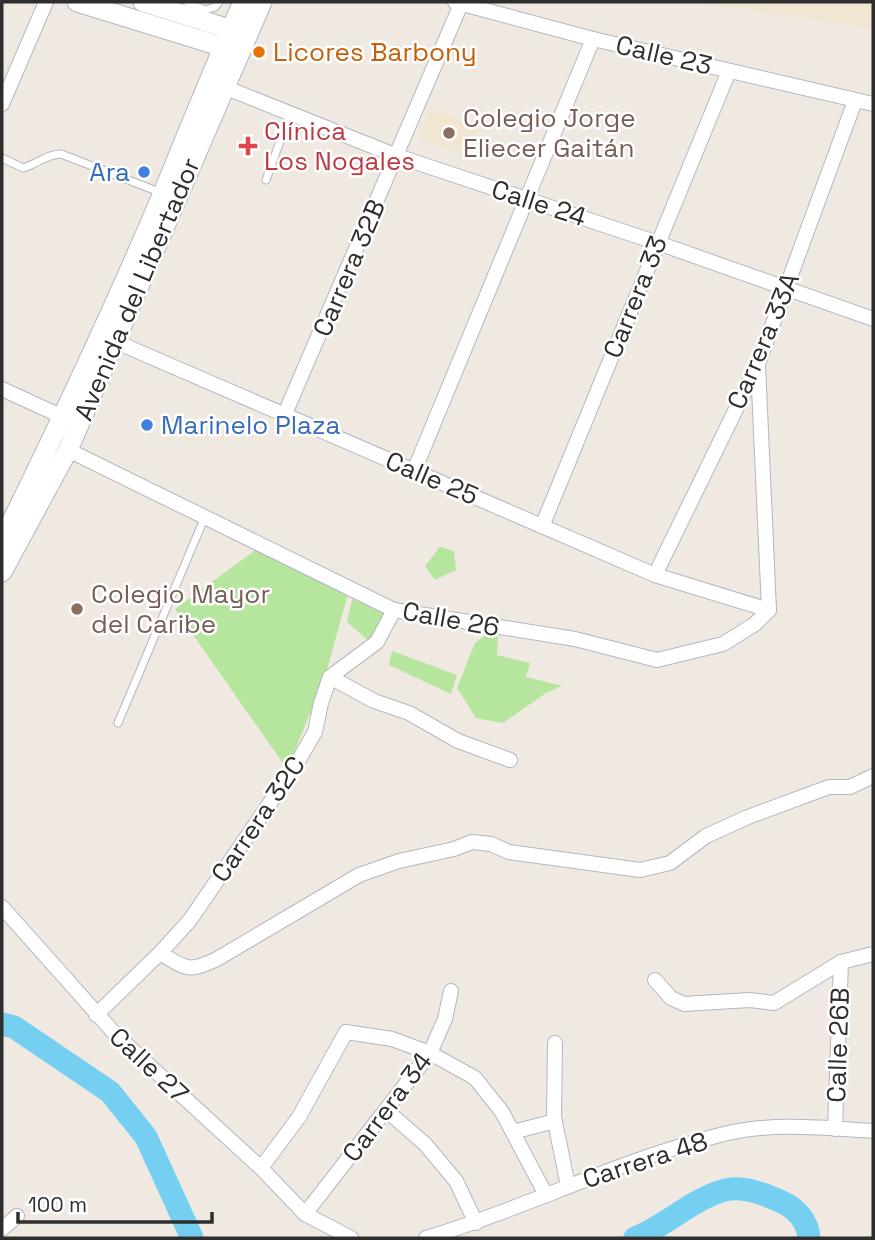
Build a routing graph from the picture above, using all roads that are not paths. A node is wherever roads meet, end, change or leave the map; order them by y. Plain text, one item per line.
1 (46, 2) edge
2 (77, 2) edge
3 (143, 2) edge
4 (187, 2) edge
5 (219, 2) edge
6 (243, 2) edge
7 (262, 2) edge
8 (458, 3) edge
9 (204, 15) junction
10 (593, 39) junction
11 (235, 40) junction
12 (729, 71) junction
13 (216, 83) junction
14 (855, 101) junction
15 (2, 104) edge
16 (873, 104) edge
17 (290, 114) junction
18 (397, 156) junction
19 (2, 158) edge
20 (266, 180) dead end
21 (162, 194) junction
22 (527, 199) junction
23 (657, 243) junction
24 (787, 287) junction
25 (873, 319) edge
26 (107, 338) junction
27 (758, 364) junction
28 (2, 389) edge
29 (284, 416) junction
30 (63, 417) junction
31 (68, 450) junction
32 (414, 471) junction
33 (204, 519) junction
34 (543, 524) junction
35 (2, 541) edge
36 (2, 572) edge
37 (655, 575) junction
38 (394, 610) junction
39 (769, 610) junction
40 (330, 677) junction
41 (118, 723) dead end
42 (509, 760) dead end
43 (873, 776) edge
44 (2, 907) edge
45 (160, 953) junction
46 (873, 954) edge
47 (841, 962) junction
48 (655, 980) dead end
49 (451, 991) dead end
50 (96, 1015) junction
51 (555, 1043) dead end
52 (430, 1053) junction
53 (387, 1111) junction
54 (555, 1121) junction
55 (835, 1129) junction
56 (873, 1131) edge
57 (513, 1132) junction
58 (261, 1168) junction
59 (568, 1185) junction
60 (546, 1195) junction
61 (305, 1214) junction
62 (17, 1216) dead end
63 (476, 1223) junction
64 (2, 1229) edge
65 (351, 1238) edge
66 (426, 1238) edge

1 - 15 street
2 - 11 main road
3 - 9 main road
4 - 9 lane
5 - 9 lane
6 - 11 main road, Avenida del Libertador
7 - 11 main road, Avenida del Libertador
8 - 10 street, Calle 23
8 - 18 street, Carrera 32B
9 - 11 main road
10 - 12 street, Calle 23
10 - 22 street
11 - 13 main road, Avenida del Libertador
12 - 14 street, Calle 23
12 - 23 street, Carrera 33
13 - 17 street, Calle 24
13 - 21 main road, Avenida del Libertador
13 - 26 main road, Avenida del Libertador
14 - 16 street, Calle 23
14 - 24 street, Carrera 33A
17 - 18 street, Calle 24
17 - 20 lane
18 - 22 street, Calle 24
18 - 29 street, Carrera 32B
19 - 21 lane
21 - 26 main road, Avenida del Libertador
22 - 23 street, Calle 24
22 - 32 street
23 - 24 street, Calle 24
23 - 34 street, Carrera 33
24 - 25 street, Calle 24
24 - 27 street, Carrera 33A
26 - 29 street, Calle 25
26 - 30 main road, Avenida del Libertador
26 - 31 main road, Avenida del Libertador
27 - 37 street, Carrera 33A
27 - 39 street
28 - 30 street
29 - 32 street, Calle 25
30 - 35 main road, Avenida del Libertador
31 - 33 street, Calle 26
31 - 36 main road, Avenida del Libertador
32 - 34 street, Calle 25
33 - 38 street, Calle 26
33 - 41 lane
34 - 37 street, Calle 25
37 - 39 street, Calle 25
38 - 39 street, Calle 26
38 - 40 street
40 - 42 street
40 - 45 street, Carrera 32C
43 - 45 street
44 - 50 street, Calle 27
45 - 50 street, Carrera 32C
46 - 47 street
47 - 48 street
47 - 55 street, Calle 26B
49 - 52 street, Carrera 34
50 - 58 street, Calle 27
51 - 54 street
52 - 53 street, Carrera 34
52 - 57 street
52 - 58 street
53 - 61 street, Carrera 34
53 - 63 street
54 - 57 street
54 - 59 street
55 - 56 street, Carrera 48
55 - 59 street, Carrera 48
57 - 60 street
58 - 61 street, Calle 27
59 - 60 street, Carrera 48
60 - 63 street, Carrera 48
61 - 65 street
62 - 64 street
63 - 66 street, Carrera 48

